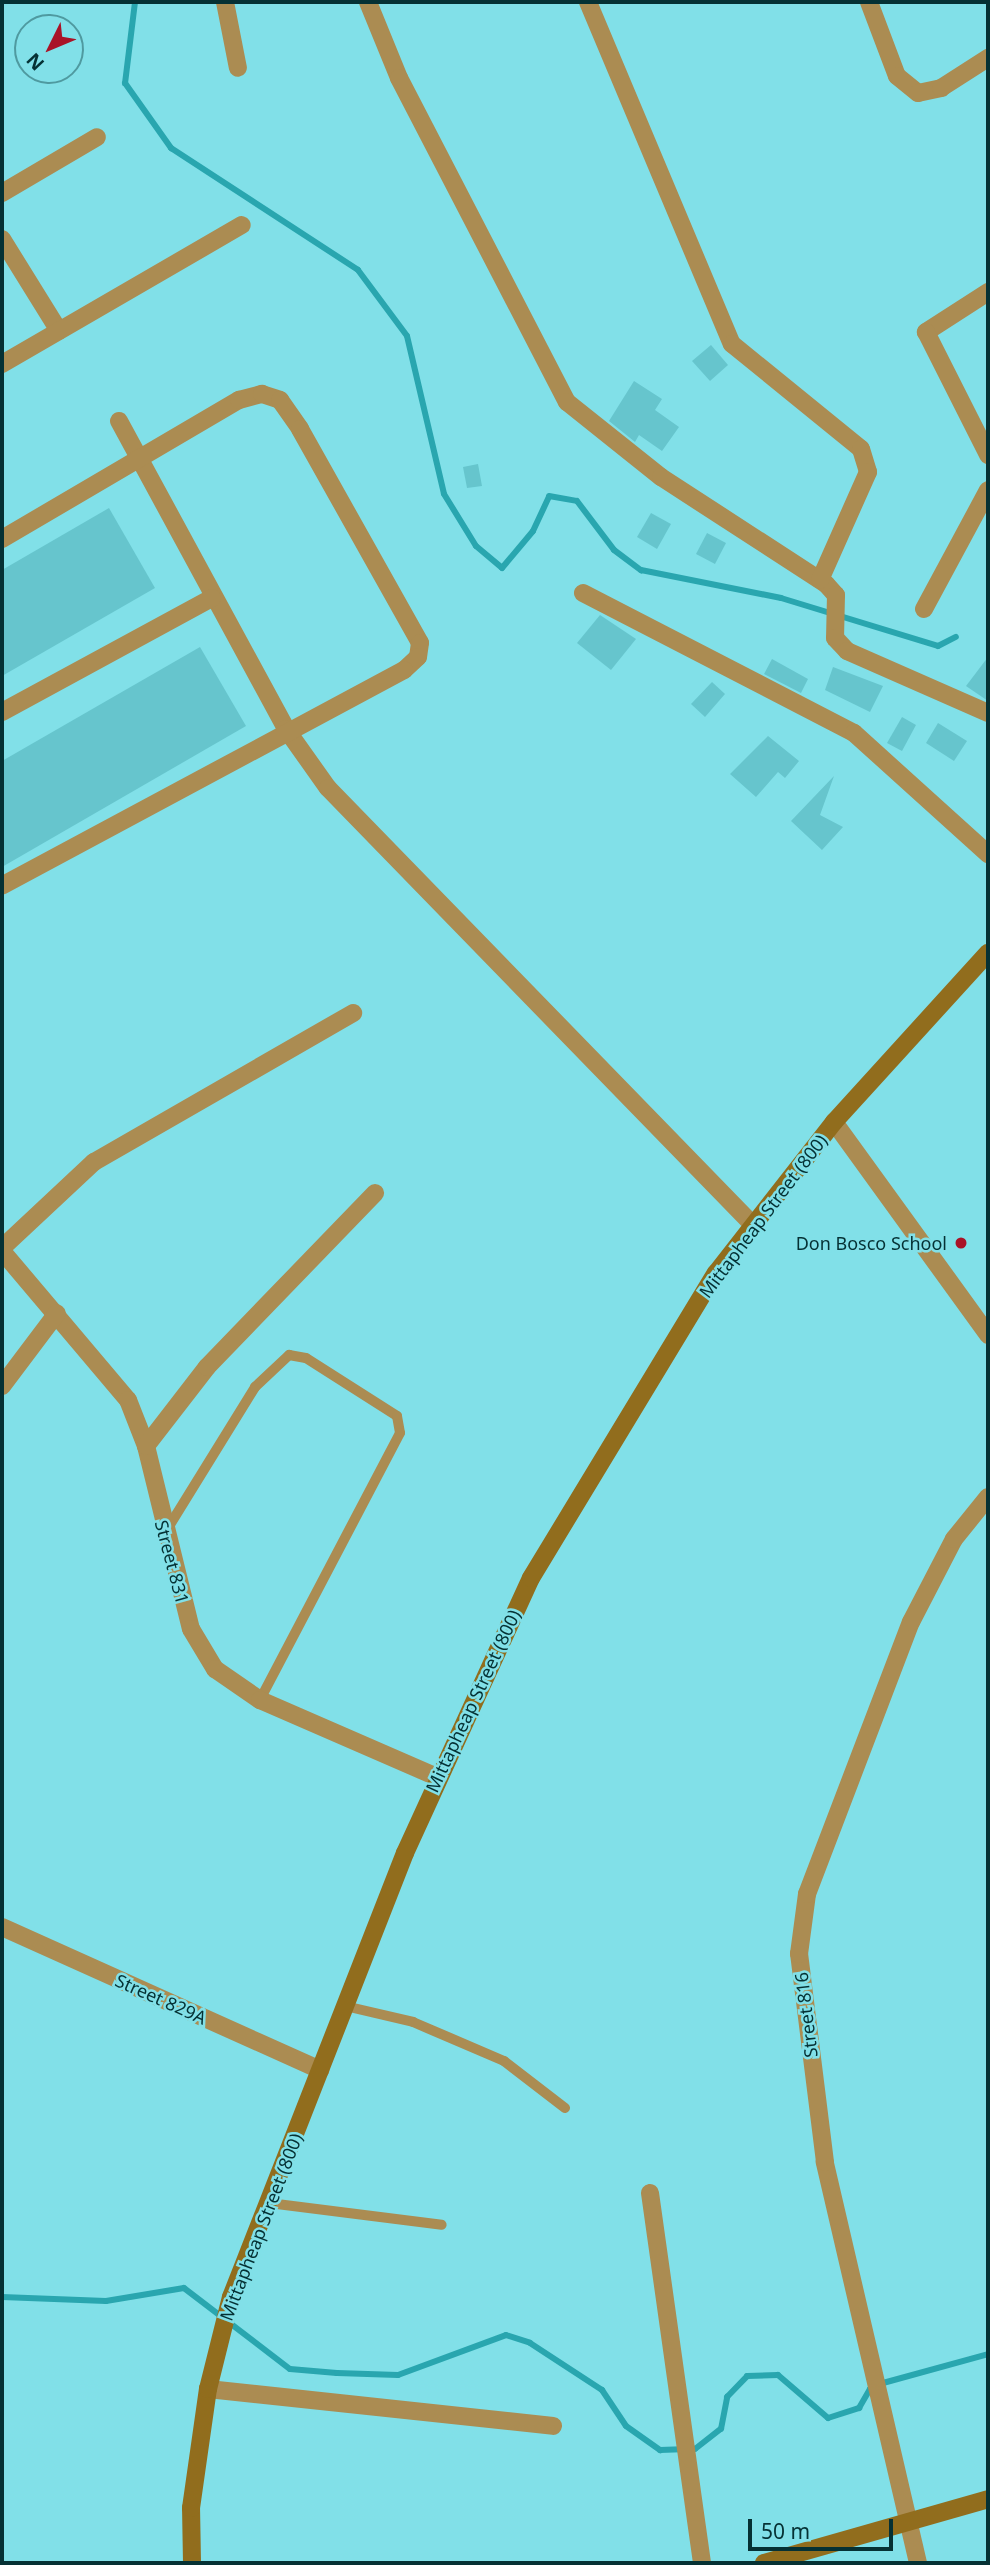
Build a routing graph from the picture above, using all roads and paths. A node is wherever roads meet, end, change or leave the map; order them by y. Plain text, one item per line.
1 (225, 2) edge
2 (368, 2) edge
3 (588, 2) edge
4 (869, 2) edge
5 (988, 58) edge
6 (238, 68) dead end
7 (97, 137) dead end
8 (2, 193) edge
9 (242, 225) dead end
10 (2, 239) edge
11 (988, 292) edge
12 (58, 331) junction
13 (2, 364) edge
14 (120, 421) dead end
15 (988, 455) edge
16 (138, 461) junction
17 (988, 490) edge
18 (2, 539) edge
19 (820, 580) junction
20 (583, 593) dead end
21 (212, 598) junction
22 (924, 608) dead end
23 (2, 712) edge
24 (988, 713) edge
25 (286, 729) junction
26 (988, 853) edge
27 (2, 886) edge
28 (988, 953) edge
29 (353, 1013) dead end
30 (834, 1122) junction
31 (375, 1193) dead end
32 (753, 1225) junction
33 (2, 1250) edge
34 (57, 1313) junction
35 (988, 1335) edge
36 (2, 1387) edge
37 (146, 1446) junction
38 (988, 1497) edge
39 (163, 1534) junction
40 (260, 1700) junction
41 (437, 1777) junction
42 (2, 1927) edge
43 (345, 2006) junction
44 (320, 2070) junction
45 (565, 2108) dead end
46 (650, 2193) dead end
47 (269, 2203) junction
48 (442, 2225) dead end
49 (208, 2389) junction
50 (553, 2426) dead end
51 (988, 2499) edge
52 (907, 2522) junction
53 (192, 2563) edge
54 (702, 2563) edge
55 (764, 2563) edge
56 (918, 2563) edge

1 - 6 street
2 - 19 street
3 - 19 street
4 - 5 street
7 - 8 street
9 - 12 street
10 - 12 street
11 - 15 street
12 - 13 street
14 - 16 street
16 - 18 street
16 - 21 street
16 - 25 street
17 - 22 street
19 - 24 street
20 - 26 street
21 - 23 street
21 - 25 street
25 - 27 street
25 - 32 street
28 - 30 main road, Mittapheap Street (800)
29 - 33 street
30 - 32 main road, Mittapheap Street (800)
30 - 35 street
31 - 37 street
32 - 41 main road, Mittapheap Street (800)
33 - 34 street, Street 831
34 - 36 street
34 - 37 street, Street 831
37 - 39 street, Street 831
38 - 52 street, Street 816
39 - 40 street, Street 831
39 - 40 lane
40 - 41 street, Street 831
41 - 43 main road, Mittapheap Street (800)
42 - 44 street, Street 829A
43 - 44 main road, Mittapheap Street (800)
43 - 45 lane
44 - 47 main road, Mittapheap Street (800)
46 - 54 street
47 - 48 lane
47 - 49 main road, Mittapheap Street (800)
49 - 50 street
49 - 53 main road, Mittapheap Street (800)
51 - 52 main road
52 - 55 main road
52 - 56 street, Street 816

